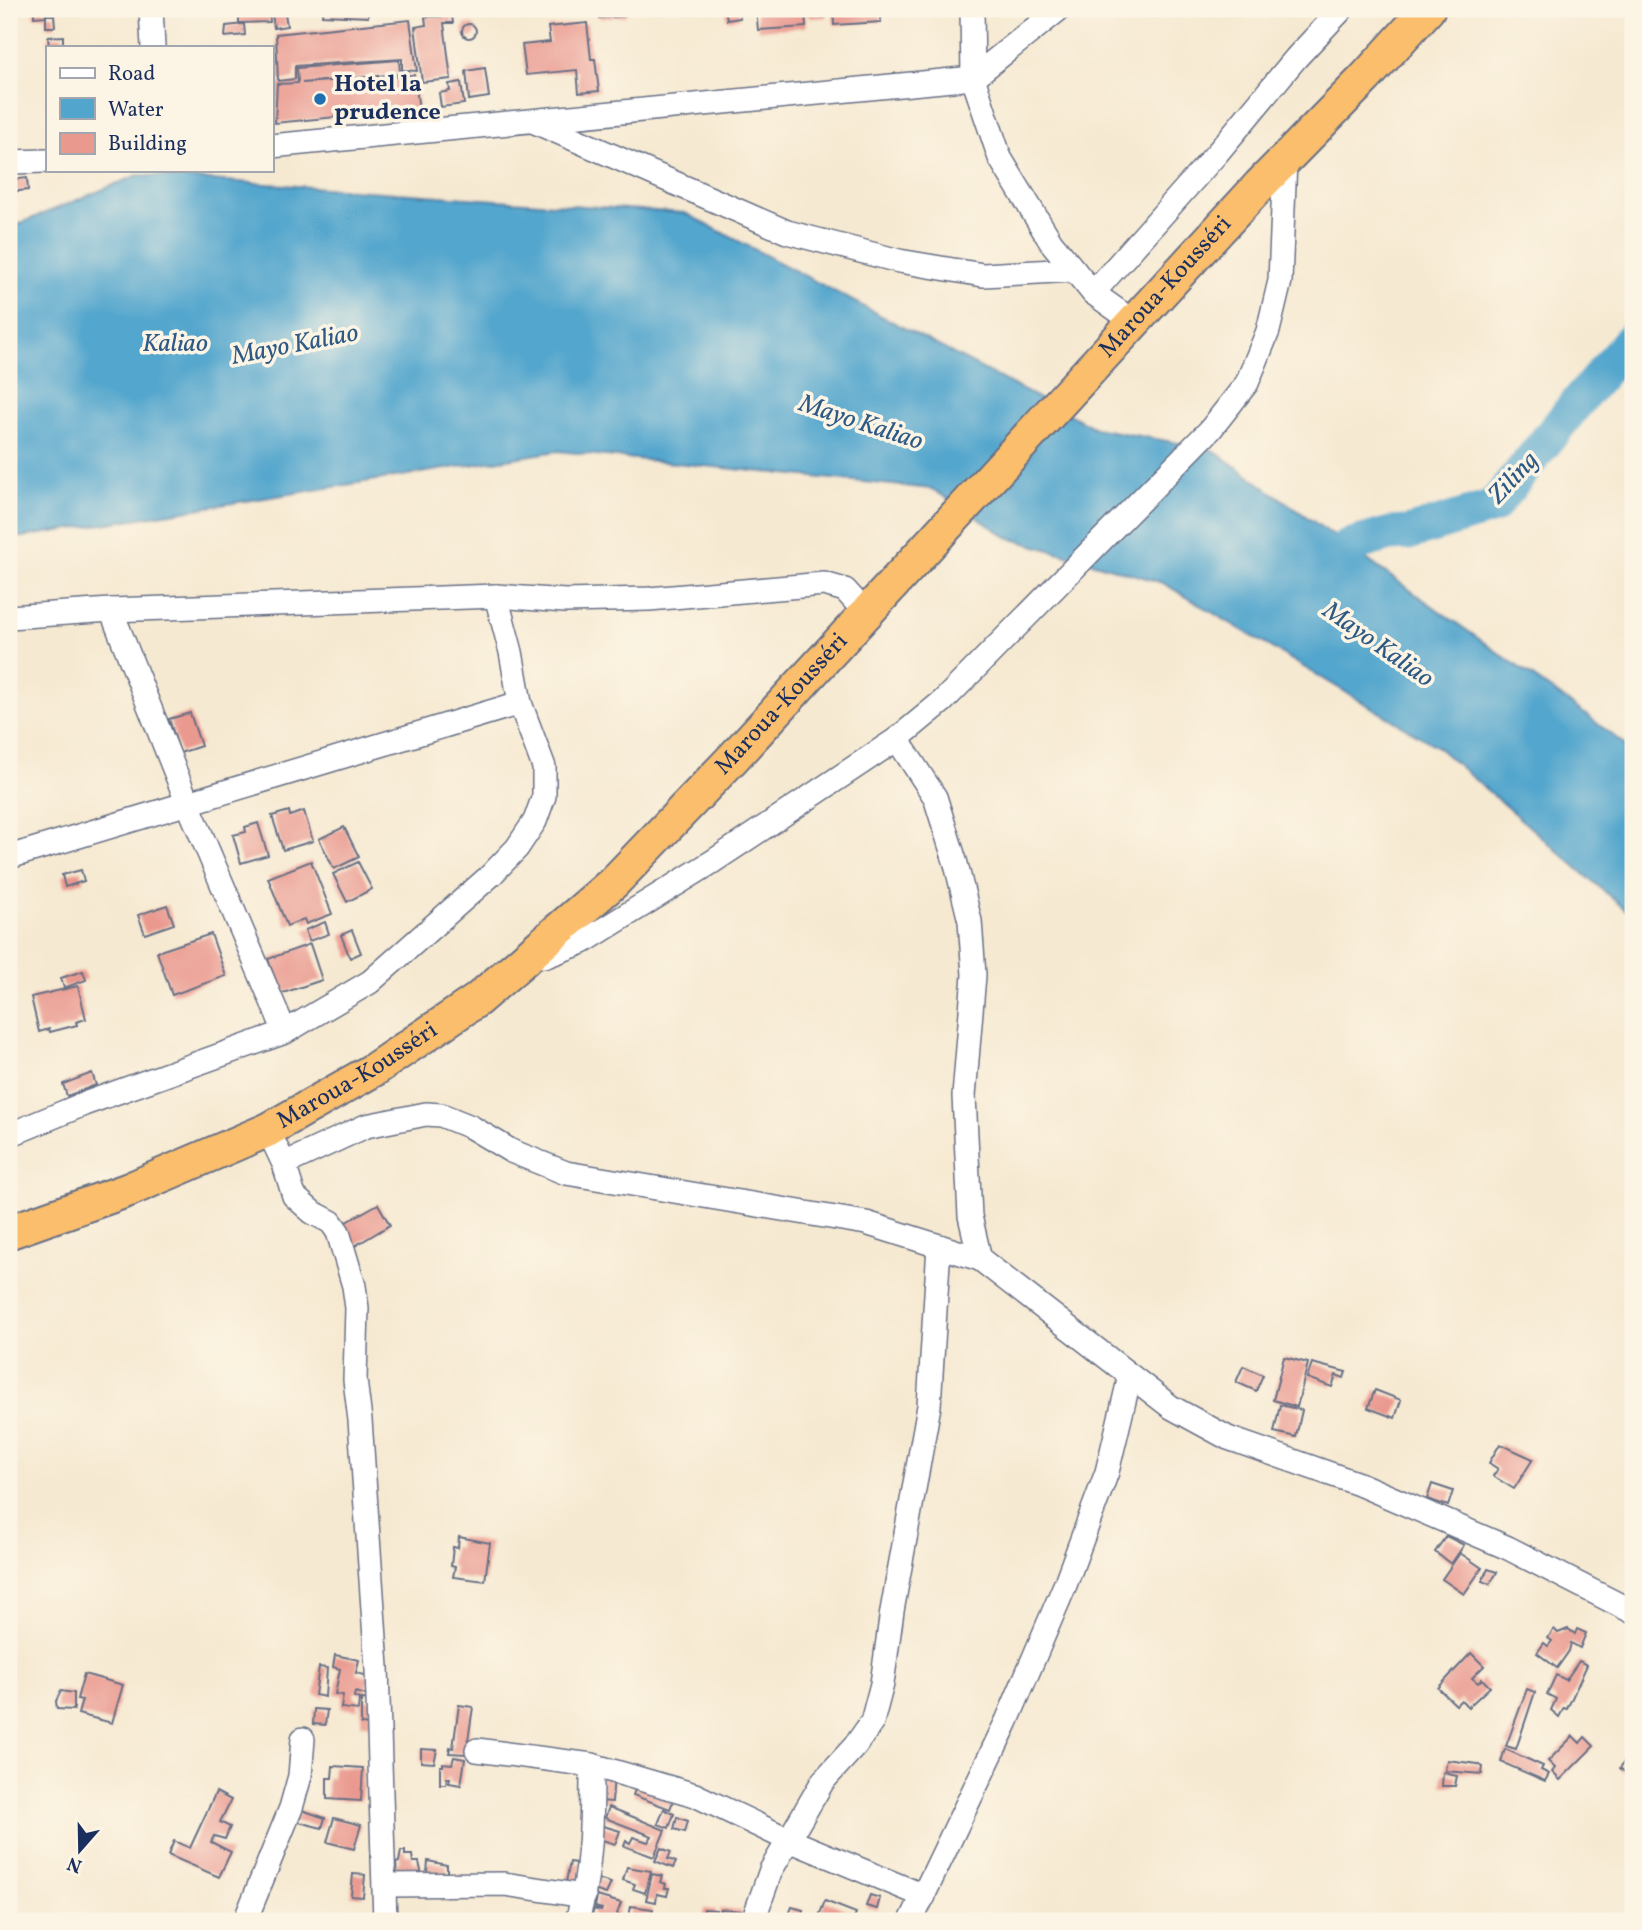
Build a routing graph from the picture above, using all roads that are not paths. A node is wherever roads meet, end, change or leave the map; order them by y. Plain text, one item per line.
1 (150, 9) edge
2 (971, 9) edge
3 (1059, 9) edge
4 (1342, 9) edge
5 (1428, 9) edge
6 (153, 46) edge
7 (973, 78) junction
8 (531, 120) junction
9 (273, 146) edge
10 (1285, 160) junction
11 (46, 161) edge
12 (9, 162) edge
13 (1074, 270) junction
14 (1093, 293) junction
15 (1135, 323) junction
16 (496, 596) junction
17 (111, 610) junction
18 (865, 612) junction
19 (9, 617) edge
20 (520, 703) junction
21 (897, 739) junction
22 (188, 804) junction
23 (9, 857) edge
24 (527, 956) junction
25 (285, 1032) junction
26 (268, 1130) junction
27 (9, 1135) edge
28 (284, 1164) junction
29 (9, 1232) edge
30 (939, 1246) junction
31 (981, 1259) junction
32 (1130, 1376) junction
33 (1633, 1612) edge
34 (303, 1739) dead end
35 (477, 1749) dead end
36 (592, 1765) junction
37 (789, 1840) junction
38 (385, 1885) junction
39 (584, 1896) junction
40 (924, 1896) junction
41 (245, 1921) edge
42 (385, 1921) edge
43 (577, 1921) edge
44 (753, 1921) edge
45 (911, 1921) edge

1 - 6 street
2 - 7 street
3 - 7 street
4 - 14 street
5 - 10 highway, Maroua-Kousséri
7 - 8 street
7 - 13 street
8 - 9 street
8 - 13 street
10 - 15 highway, Maroua-Kousséri
10 - 21 street
11 - 12 street
13 - 14 street
14 - 15 street
15 - 18 highway, Maroua-Kousséri
16 - 17 street
16 - 18 street
16 - 20 street
17 - 19 street
17 - 22 street
18 - 24 highway, Maroua-Kousséri
20 - 22 street
20 - 25 street
21 - 24 street
21 - 31 street
22 - 23 street
22 - 25 street
24 - 26 highway, Maroua-Kousséri
25 - 27 street
26 - 28 street
26 - 29 highway, Maroua-Kousséri
28 - 30 street
28 - 38 street
30 - 31 street
30 - 37 street
31 - 32 street
32 - 33 street
32 - 40 street
34 - 41 street
35 - 36 street
36 - 37 street
36 - 39 street
37 - 40 street
37 - 44 street
38 - 39 street
38 - 42 street
39 - 43 street
40 - 45 street

